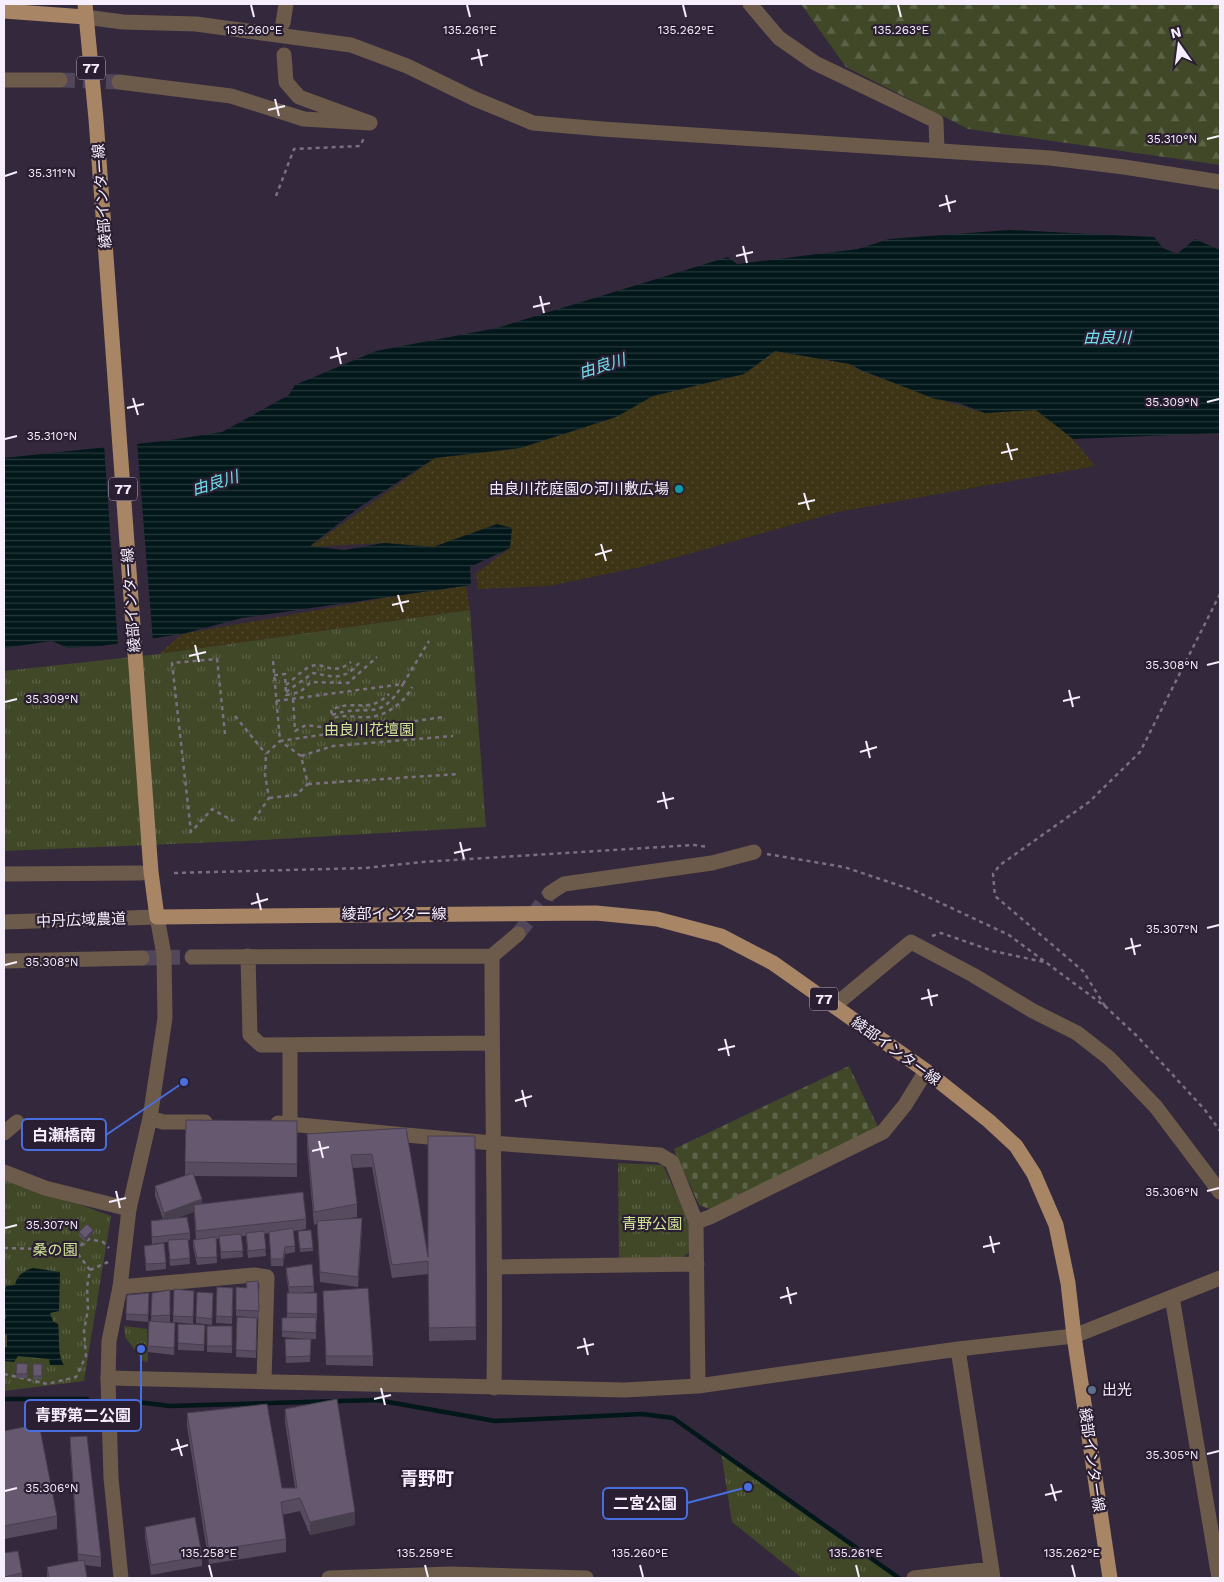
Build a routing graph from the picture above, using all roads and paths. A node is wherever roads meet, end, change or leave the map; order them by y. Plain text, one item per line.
1 (286, 4) edge
2 (750, 4) edge
3 (4, 11) edge
4 (85, 11) edge
5 (283, 23) dead end
6 (284, 55) dead end
7 (4, 80) edge
8 (60, 80) tunnel mouth
9 (119, 82) tunnel mouth
10 (370, 123) junction
11 (937, 150) junction
12 (1220, 182) edge
13 (276, 196) dead end
14 (1220, 594) edge
15 (428, 641) dead end
16 (377, 657) dead end
17 (273, 662) dead end
18 (351, 662) dead end
19 (359, 663) dead end
20 (274, 675) junction
21 (403, 684) junction
22 (286, 685) junction
23 (412, 687) dead end
24 (286, 692) junction
25 (389, 694) dead end
26 (292, 699) junction
27 (276, 701) junction
28 (235, 716) dead end
29 (333, 716) junction
30 (443, 718) dead end
31 (225, 734) dead end
32 (453, 736) dead end
33 (280, 741) junction
34 (266, 754) junction
35 (301, 756) junction
36 (458, 774) dead end
37 (308, 784) junction
38 (269, 798) junction
39 (233, 820) dead end
40 (254, 820) dead end
41 (711, 847) dead end
42 (754, 852) joint
43 (141, 872) dead end
44 (174, 873) dead end
45 (4, 874) edge
46 (550, 893) tunnel mouth
47 (157, 917) junction
48 (4, 922) edge
49 (518, 934) tunnel mouth
50 (911, 942) junction
51 (248, 956) junction
52 (492, 956) junction
53 (142, 958) tunnel mouth
54 (192, 958) tunnel mouth
55 (4, 961) edge
56 (1045, 963) junction
57 (834, 1006) junction
58 (1106, 1007) junction
59 (492, 1043) junction
60 (290, 1046) junction
61 (926, 1071) junction
62 (150, 1118) junction
63 (17, 1122) dead end
64 (222, 1123) edge
65 (261, 1123) edge
66 (290, 1124) junction
67 (1220, 1131) edge
68 (4, 1134) edge
69 (492, 1143) junction
70 (4, 1172) edge
71 (1220, 1192) edge
72 (129, 1209) junction
73 (696, 1222) junction
74 (4, 1248) edge
75 (75, 1250) junction
76 (111, 1250) dead end
77 (110, 1256) dead end
78 (697, 1264) junction
79 (495, 1267) junction
80 (90, 1270) junction
81 (1220, 1278) edge
82 (120, 1287) junction
83 (1172, 1297) junction
84 (1074, 1336) junction
85 (958, 1349) junction
86 (86, 1356) junction
87 (93, 1358) dead end
88 (4, 1374) edge
89 (108, 1378) junction
90 (264, 1381) junction
91 (698, 1386) junction
92 (494, 1388) junction
93 (992, 1574) edge
94 (356, 1577) edge
95 (121, 1578) edge
96 (329, 1578) edge
97 (586, 1578) edge
98 (914, 1578) edge
99 (1110, 1578) edge
100 (1219, 1578) edge

1 - 5 street
2 - 11 street
3 - 4 main road
4 - 11 street
4 - 47 main road, 綾部インター線 / 77
6 - 10 street
7 - 8 street
9 - 10 street
10 - 13 path
11 - 12 street
14 - 58 path
15 - 21 path
16 - 24 path
17 - 20 path
18 - 22 path
19 - 24 path
20 - 22 path
20 - 27 path
21 - 26 path
21 - 29 path
22 - 24 path
23 - 29 path
25 - 29 path
26 - 27 path
26 - 29 path
27 - 33 path
28 - 34 path
30 - 33 path
31 - 39 path
32 - 35 path
33 - 34 path
33 - 35 path
34 - 38 path
35 - 37 path
36 - 37 path
37 - 38 path
38 - 40 path
41 - 44 path
42 - 46 street
42 - 56 path
43 - 45 street
47 - 48 street, 中丹広域農道
47 - 57 main road, 綾部インター線 / 77
47 - 62 street
49 - 52 street
50 - 56 path
50 - 57 street
50 - 71 street
51 - 52 street
51 - 54 street
51 - 60 street
52 - 59 street
53 - 55 street
56 - 58 path
57 - 61 main road, 綾部インター線 / 77
58 - 67 path
59 - 60 street
59 - 69 street
60 - 66 street
61 - 73 street
61 - 84 main road, 綾部インター線 / 77
62 - 64 street
62 - 72 street
63 - 68 street
65 - 66 street
66 - 69 street
69 - 73 street
69 - 79 street
70 - 72 street
72 - 82 street
73 - 78 street
74 - 75 path
75 - 76 path
75 - 80 path
77 - 80 path
78 - 79 street
78 - 91 street
79 - 92 street
80 - 86 path
81 - 83 street
82 - 89 street
82 - 90 street
83 - 84 street
83 - 100 street
84 - 85 street
84 - 99 main road, 綾部インター線 / 77
85 - 91 street
85 - 93 street
86 - 87 path
86 - 88 path
89 - 90 street
89 - 95 street
90 - 92 street
91 - 92 street
93 - 98 street
94 - 96 street
94 - 97 street

